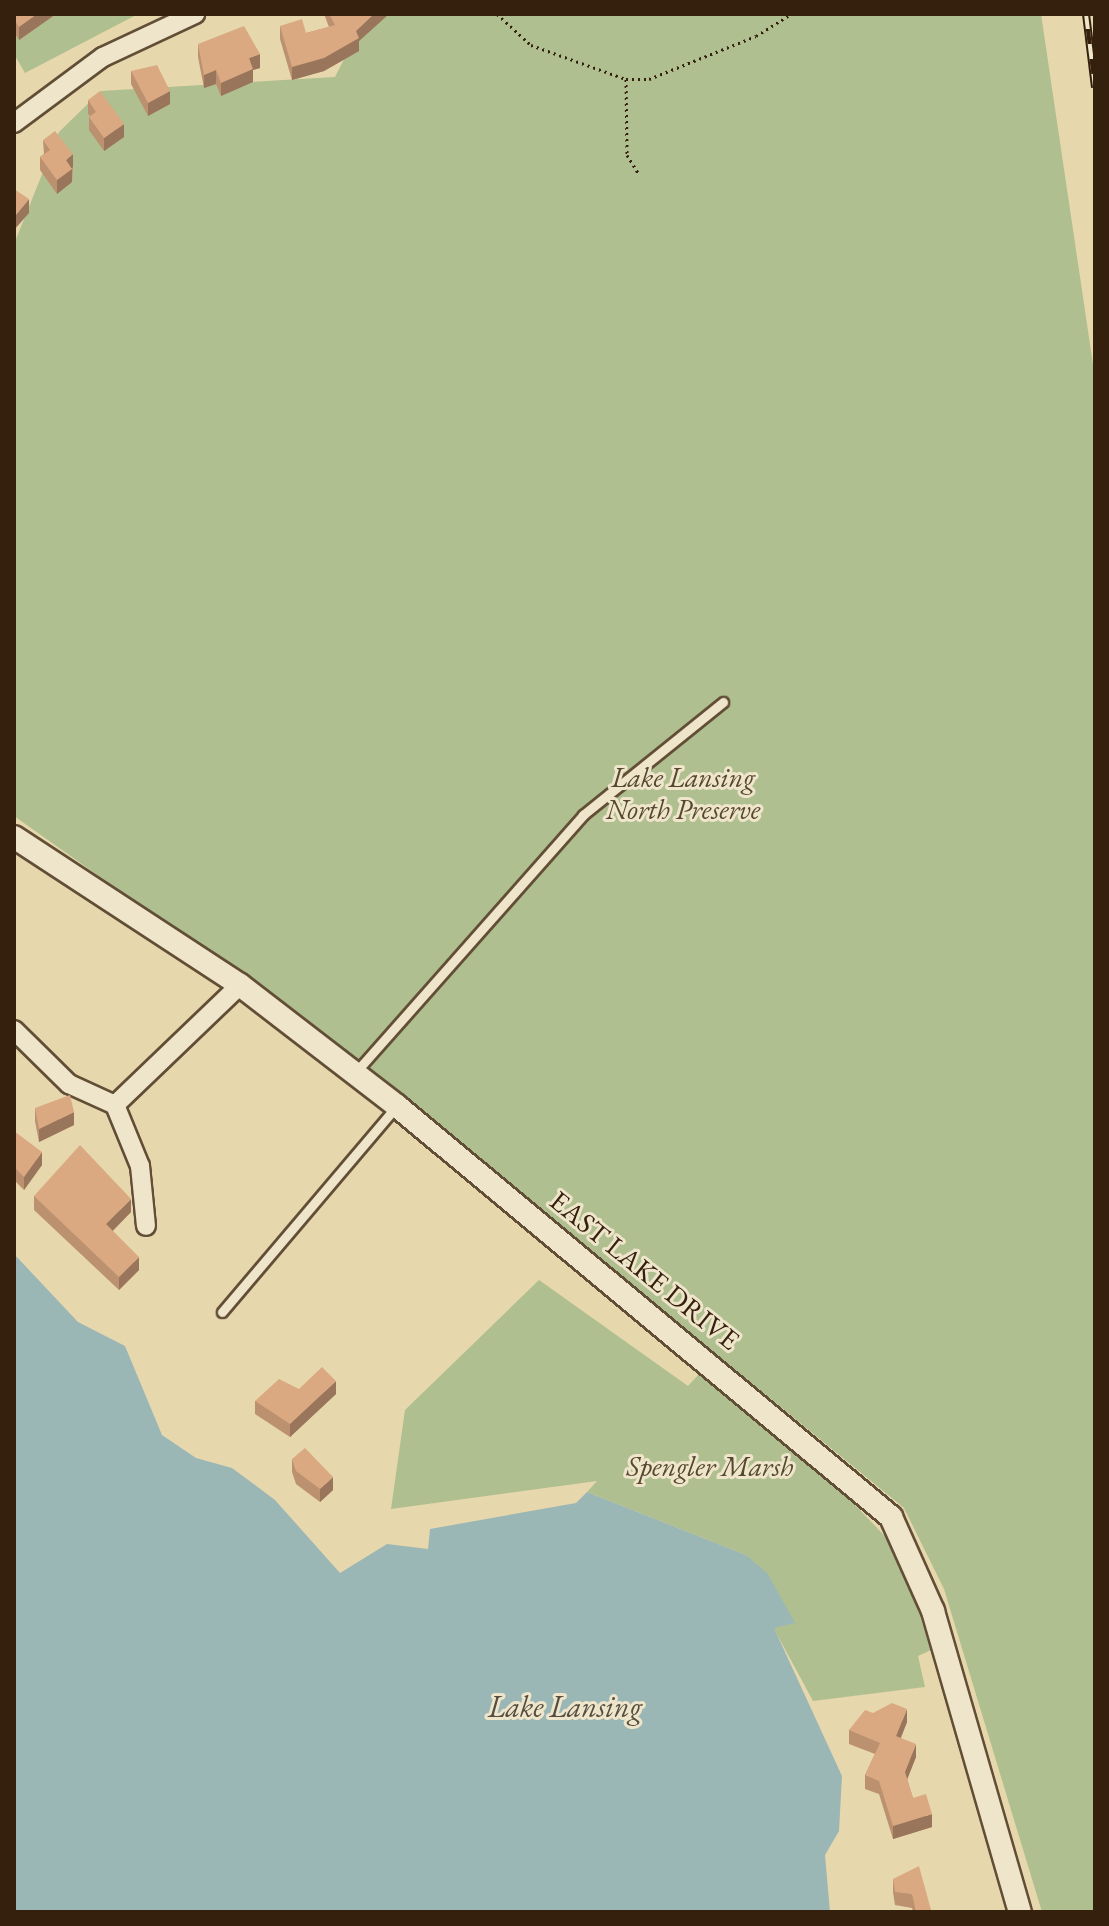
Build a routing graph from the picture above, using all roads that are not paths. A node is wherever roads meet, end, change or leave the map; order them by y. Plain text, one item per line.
1 (195, 14) edge
2 (14, 123) edge
3 (723, 702) dead end
4 (14, 837) edge
5 (240, 985) junction
6 (14, 1030) edge
7 (354, 1074) junction
8 (115, 1105) junction
9 (397, 1106) junction
10 (146, 1226) dead end
11 (222, 1312) dead end
12 (1020, 1912) edge

1 - 2 street
3 - 7 lane
4 - 5 street, EAST LAKE DRIVE
5 - 7 street, EAST LAKE DRIVE
5 - 8 street
6 - 8 street
7 - 9 street, EAST LAKE DRIVE
8 - 10 street
9 - 11 lane
9 - 12 street, EAST LAKE DRIVE

